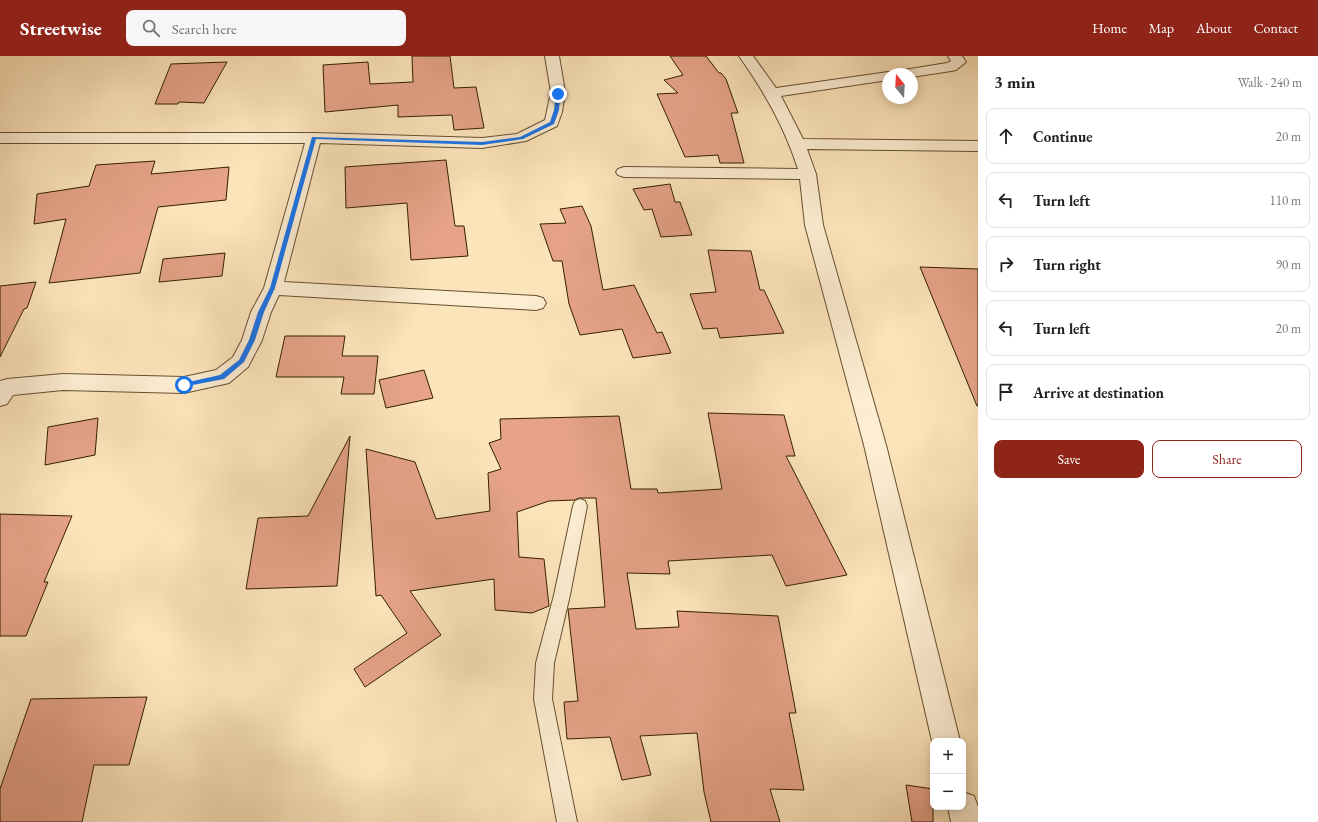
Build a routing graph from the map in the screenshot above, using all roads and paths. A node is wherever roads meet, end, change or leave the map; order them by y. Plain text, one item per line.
1 (552, 56) edge
2 (746, 56) edge
3 (955, 56) edge
4 (918, 72) edge
5 (882, 77) edge
6 (772, 93) junction
7 (0, 138) edge
8 (314, 138) junction
9 (798, 144) junction
10 (978, 146) edge
11 (624, 172) dead end
12 (808, 174) junction
13 (273, 288) junction
14 (536, 304) dead end
15 (2, 390) edge
16 (580, 506) dead end
17 (945, 738) edge
18 (964, 810) edge
19 (567, 822) edge
20 (966, 822) edge

1 - 8 street
2 - 6 street
3 - 4 street
5 - 6 street
6 - 9 street
7 - 8 street
8 - 13 street
9 - 10 street
9 - 12 street
11 - 12 street
12 - 17 street
13 - 14 street
13 - 15 street
16 - 19 lane
18 - 20 street

